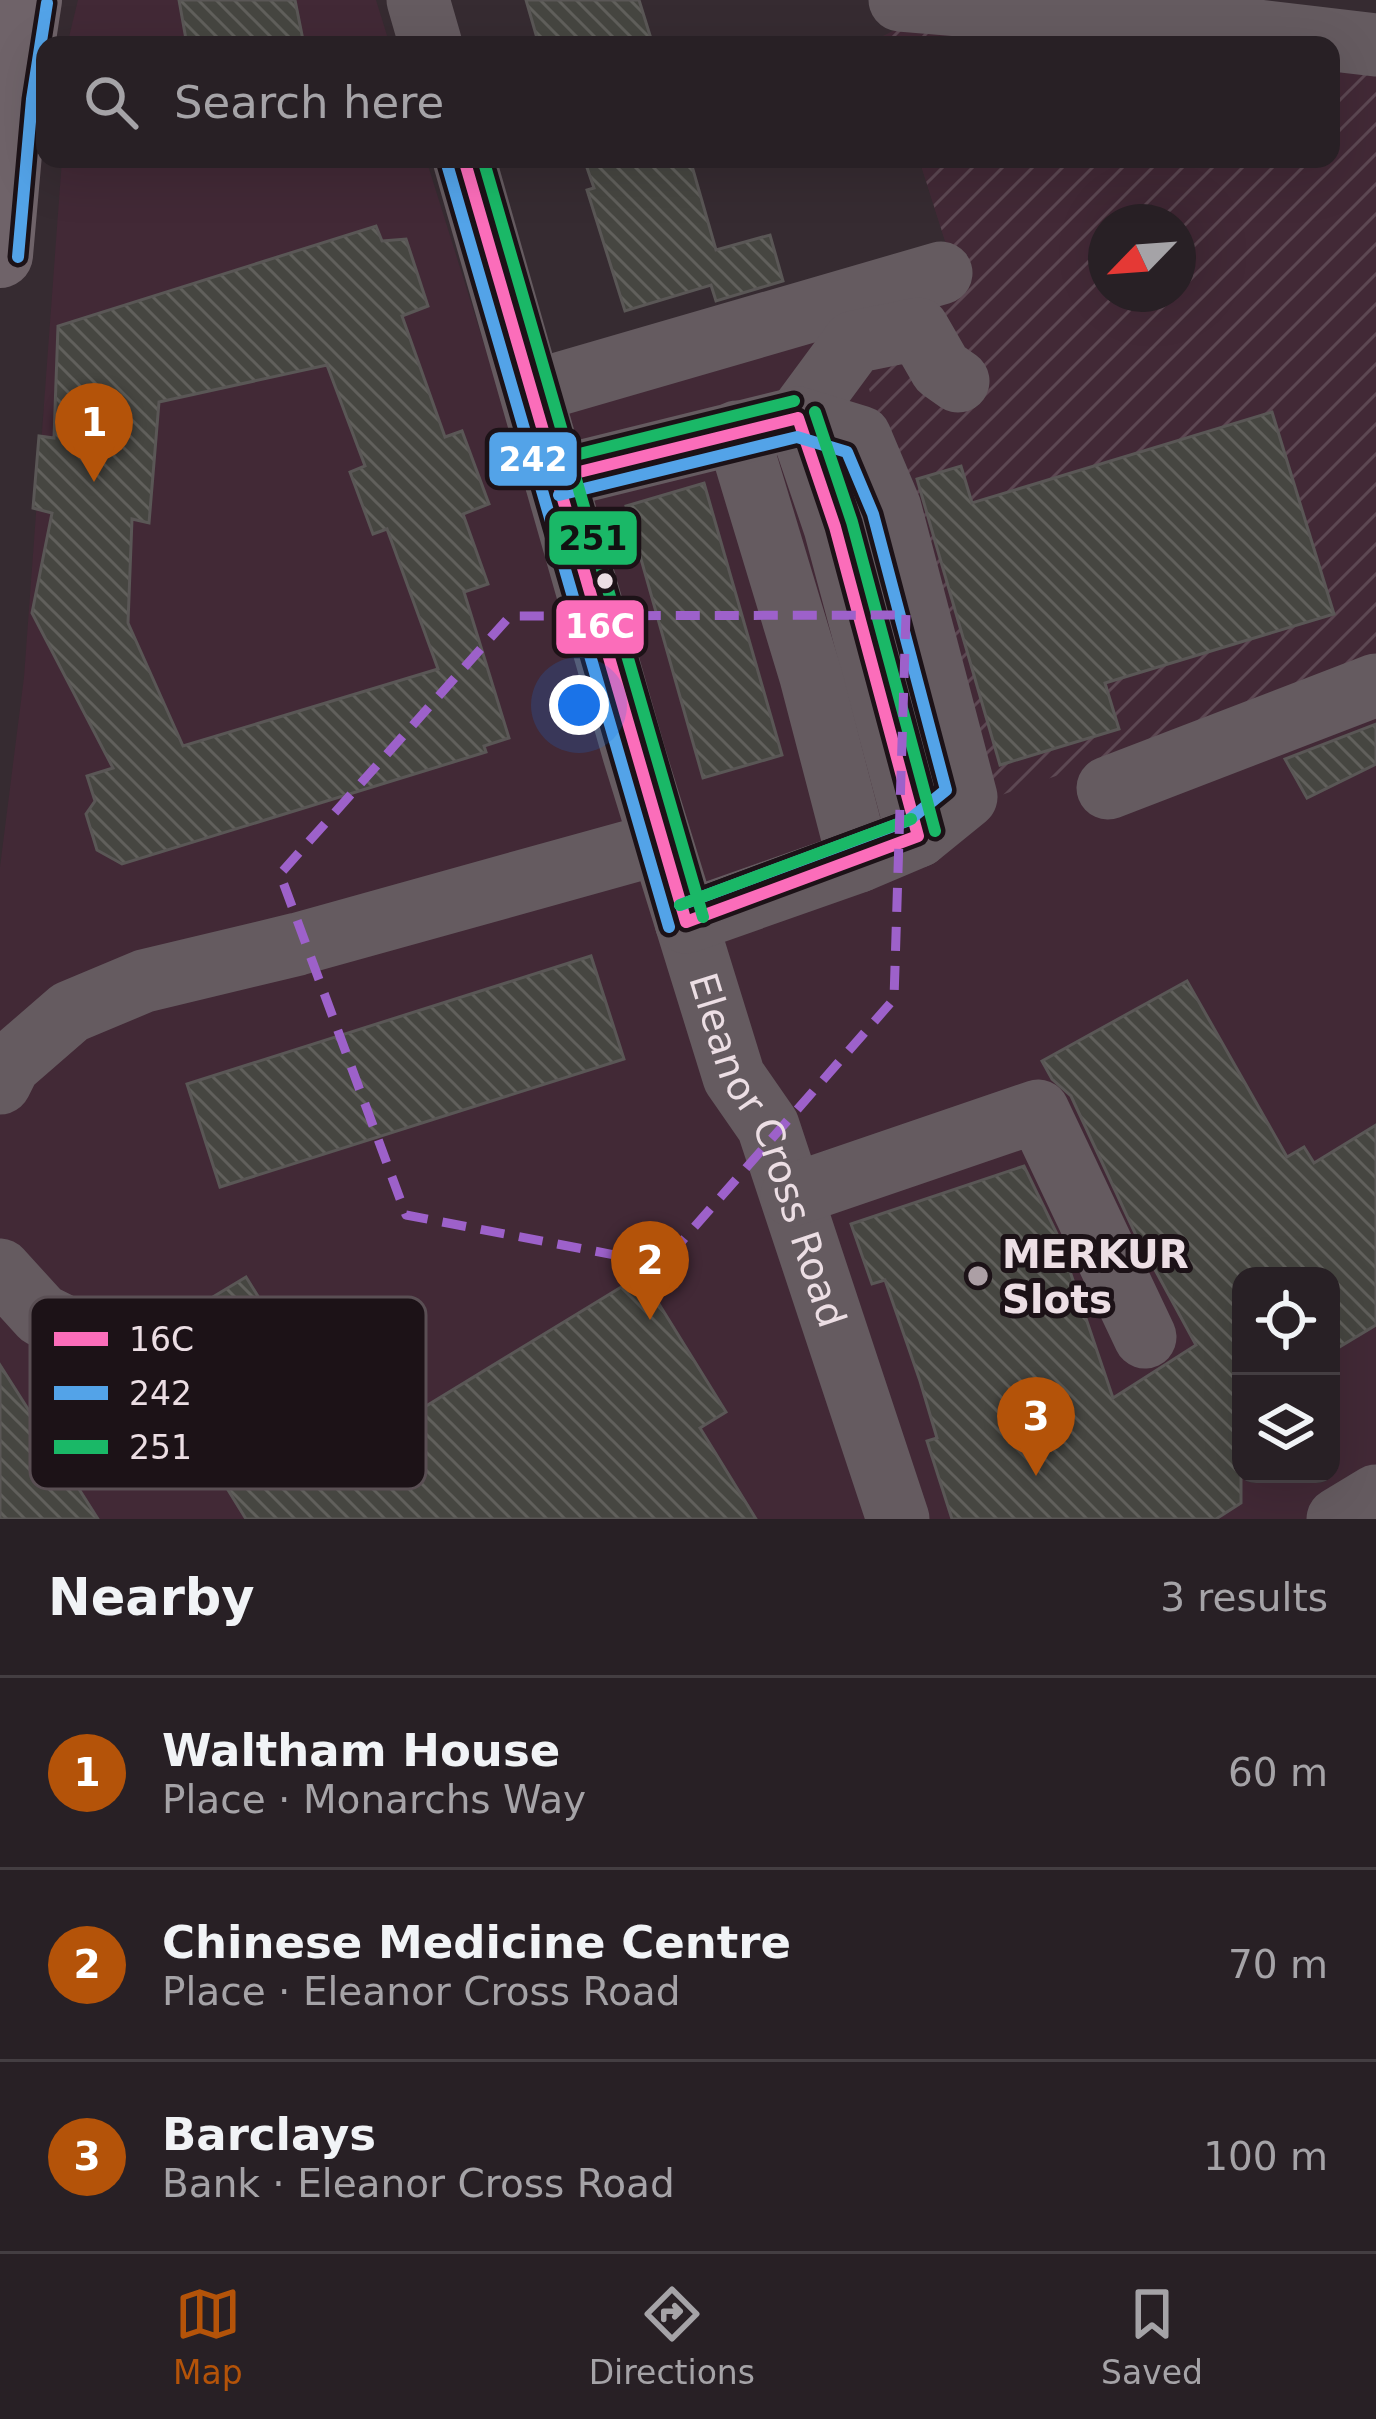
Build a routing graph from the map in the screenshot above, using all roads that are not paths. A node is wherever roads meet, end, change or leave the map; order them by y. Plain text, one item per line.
1 (29, 0) edge
2 (418, 0) edge
3 (900, 0) edge
4 (428, 36) edge
5 (1304, 36) edge
6 (1340, 40) edge
7 (1376, 45) edge
8 (467, 168) edge
9 (0, 255) edge
10 (941, 273) dead end
11 (958, 381) dead end
12 (531, 392) junction
13 (798, 418) junction
14 (737, 432) junction
15 (555, 478) junction
16 (1376, 685) edge
17 (1108, 788) dead end
18 (661, 843) junction
19 (859, 861) junction
20 (686, 922) junction
21 (0, 1083) edge
22 (797, 1212) junction
23 (0, 1270) edge
24 (30, 1303) edge
25 (1145, 1337) dead end
26 (1376, 1496) edge
27 (898, 1519) edge
28 (1338, 1519) edge

1 - 9 main road
2 - 4 street
3 - 5 street
6 - 7 street
8 - 12 street, Eleanor Cross Road
10 - 12 street
11 - 13 street
12 - 15 street, Eleanor Cross Road
13 - 14 street
13 - 19 street
14 - 15 street
14 - 19 street
15 - 18 street, Eleanor Cross Road
16 - 17 street
18 - 20 street, Eleanor Cross Road
18 - 21 street
19 - 20 street
20 - 22 street, Eleanor Cross Road
22 - 25 street
22 - 27 street, Eleanor Cross Road
23 - 24 street
26 - 28 street

